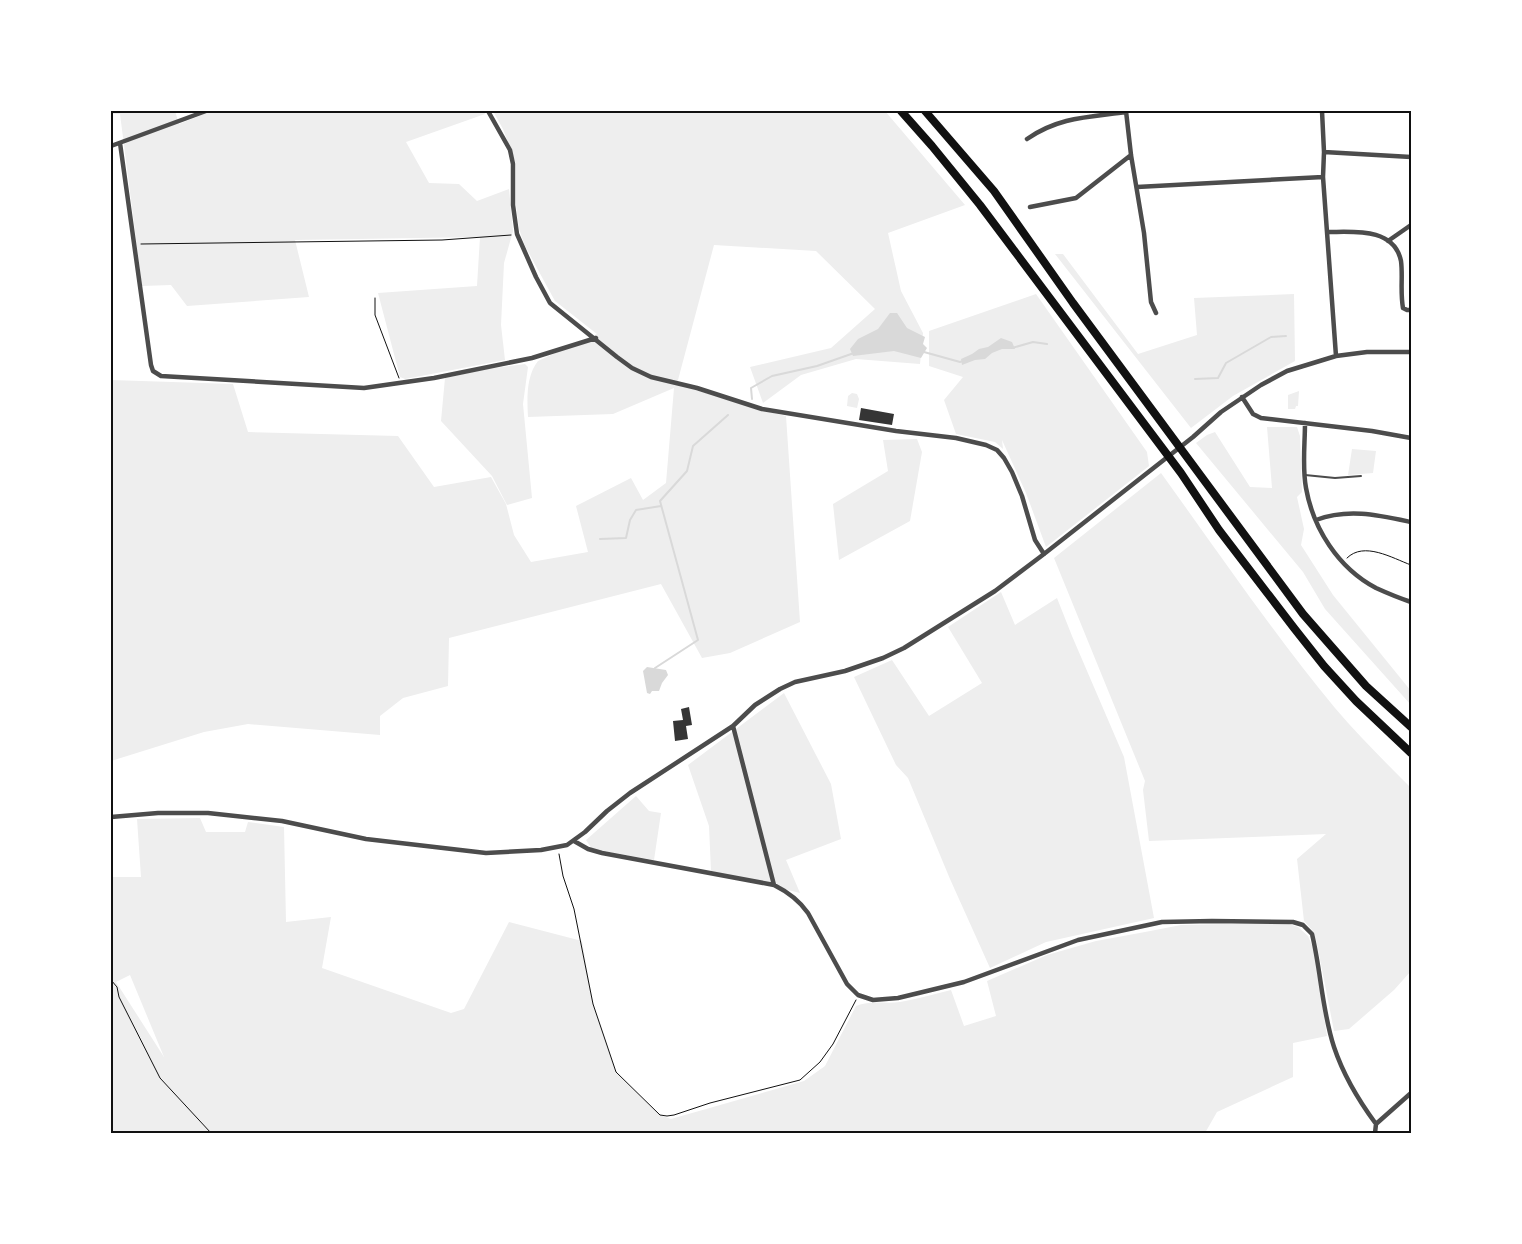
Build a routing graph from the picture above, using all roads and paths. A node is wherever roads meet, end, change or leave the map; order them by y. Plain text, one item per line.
1 (206, 111) edge
2 (488, 111) edge
3 (901, 111) edge
4 (925, 111) edge
5 (1322, 111) edge
6 (1126, 112) edge
7 (1027, 139) dead end
8 (120, 143) junction
9 (111, 146) edge
10 (1324, 152) junction
11 (1131, 155) junction
12 (1411, 158) edge
13 (1323, 177) junction
14 (1137, 187) junction
15 (1030, 207) dead end
16 (1411, 225) edge
17 (1328, 232) junction
18 (517, 234) junction
19 (1388, 241) junction
20 (135, 244) junction
21 (375, 298) dead end
22 (1411, 310) edge
23 (1156, 313) dead end
24 (596, 338) junction
25 (1411, 352) edge
26 (1336, 356) junction
27 (401, 383) junction
28 (1242, 397) junction
29 (1305, 423) junction
30 (1411, 438) edge
31 (1305, 475) junction
32 (1361, 476) dead end
33 (1316, 520) junction
34 (1411, 522) edge
35 (1044, 554) junction
36 (1343, 562) junction
37 (1411, 565) edge
38 (1411, 602) edge
39 (732, 726) junction
40 (1411, 727) edge
41 (1411, 753) edge
42 (111, 817) edge
43 (574, 841) junction
44 (559, 847) junction
45 (774, 885) junction
46 (111, 980) edge
47 (858, 995) junction
48 (1411, 1093) edge
49 (1376, 1124) junction
50 (211, 1133) edge
51 (1375, 1133) edge

1 - 8 street
2 - 18 street
3 - 41 highway
4 - 40 highway
5 - 10 street
6 - 7 street
6 - 11 street
8 - 9 street
8 - 20 street
10 - 12 street
10 - 13 street
11 - 14 street
11 - 15 street
13 - 14 street
13 - 17 street
14 - 23 street
16 - 19 street
17 - 19 street
17 - 26 street
18 - 20 path
18 - 24 street
19 - 22 street
20 - 27 street
21 - 27 path
24 - 27 street
24 - 35 street
25 - 26 street
26 - 28 street
28 - 29 street
28 - 35 street
29 - 30 street
29 - 31 street
31 - 32 lane
31 - 33 street
33 - 34 street
33 - 36 street
35 - 39 street
36 - 37 path
36 - 38 street
39 - 43 street
39 - 45 street
42 - 44 street
43 - 44 street
43 - 45 street
44 - 47 path
45 - 47 street
46 - 50 path
47 - 49 street
48 - 49 street
49 - 51 street

